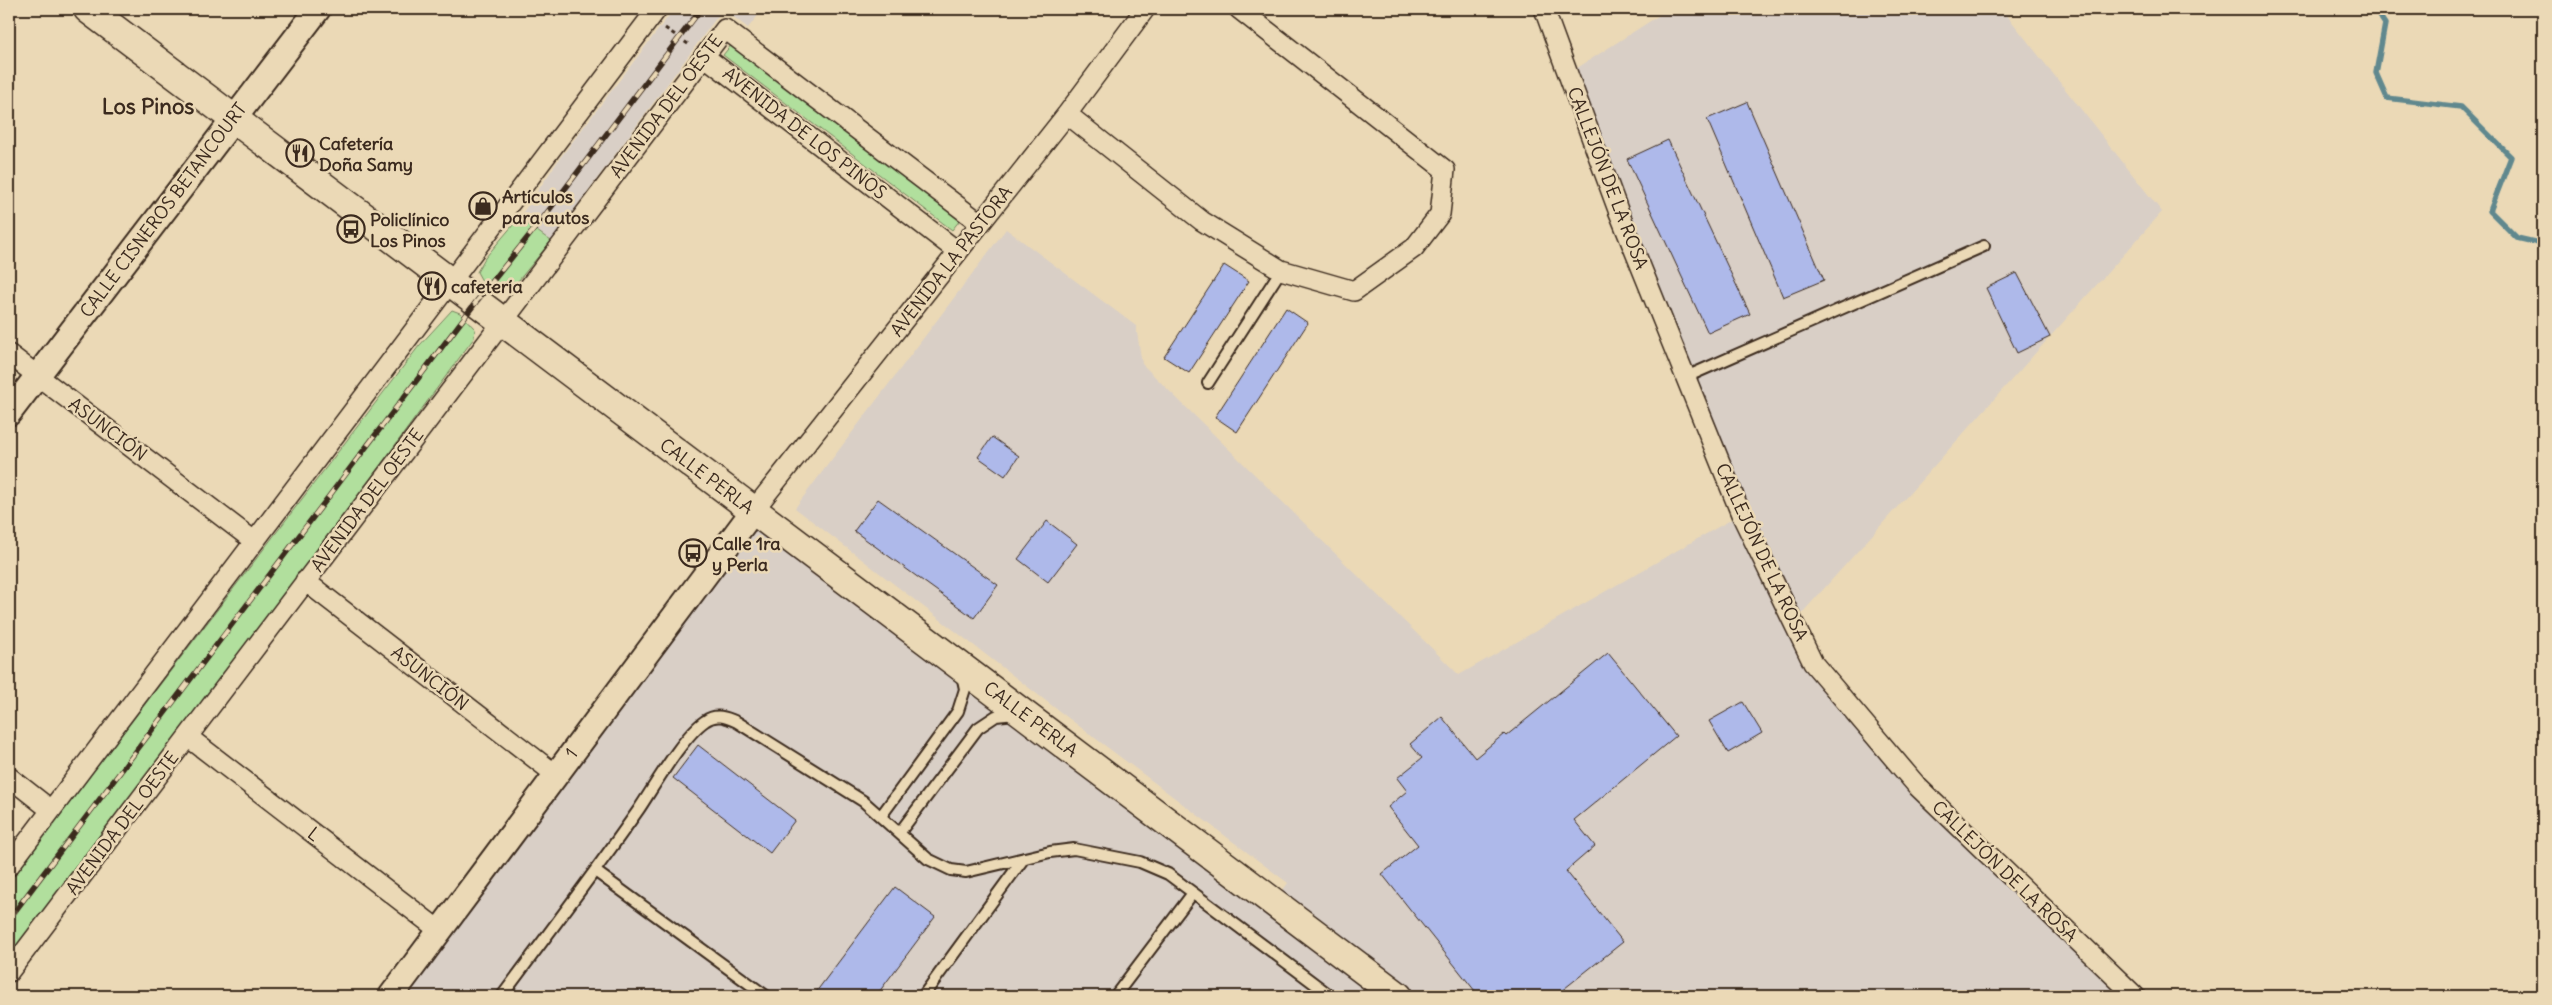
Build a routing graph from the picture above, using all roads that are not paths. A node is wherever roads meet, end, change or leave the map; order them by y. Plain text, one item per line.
1 (88, 9) edge
2 (318, 9) edge
3 (1145, 9) edge
4 (1239, 9) edge
5 (1544, 9) edge
6 (649, 12) edge
7 (725, 29) joint
8 (704, 56) junction
9 (1067, 114) junction
10 (233, 118) junction
11 (980, 223) junction
12 (1984, 246) dead end
13 (957, 251) junction
14 (1281, 270) junction
15 (450, 282) junction
16 (502, 323) junction
17 (9, 354) edge
18 (38, 375) junction
19 (1686, 377) junction
20 (1208, 383) dead end
21 (9, 413) edge
22 (753, 511) junction
23 (254, 541) junction
24 (305, 581) junction
25 (949, 655) junction
26 (1026, 716) junction
27 (188, 737) junction
28 (555, 774) junction
29 (9, 778) edge
30 (51, 810) junction
31 (881, 816) junction
32 (900, 832) junction
33 (1024, 858) junction
34 (9, 866) edge
35 (595, 871) junction
36 (1193, 893) junction
37 (440, 931) junction
38 (9, 972) edge
39 (391, 996) edge
40 (502, 996) edge
41 (766, 996) edge
42 (923, 996) edge
43 (1115, 996) edge
44 (1332, 996) edge
45 (1398, 996) edge
46 (2135, 996) edge

1 - 10 main road, CALLE PERLA
2 - 10 street, CALLE CISNEROS BETANCOURT
3 - 9 street, AVENIDA LA PASTORA
4 - 14 street
5 - 19 street, CALLEJÓN DE LA ROSA
6 - 15 street
7 - 8 street, AVENIDA DEL OESTE
7 - 11 street, AVENIDA DE LOS PINOS
8 - 13 street, AVENIDA DE LOS PINOS
8 - 16 street, AVENIDA DEL OESTE
9 - 11 street, AVENIDA LA PASTORA
9 - 14 street
10 - 15 main road, CALLE PERLA
10 - 18 street, CALLE CISNEROS BETANCOURT
11 - 13 street, AVENIDA LA PASTORA
12 - 19 lane
13 - 22 street, AVENIDA LA PASTORA
14 - 20 lane
15 - 16 main road, CALLE PERLA
15 - 23 street
16 - 22 main road, CALLE PERLA
16 - 24 street, AVENIDA DEL OESTE
17 - 18 street, ASUNCIÓN
18 - 21 street, CALLE CISNEROS BETANCOURT
18 - 23 street, ASUNCIÓN
19 - 46 street, CALLEJÓN DE LA ROSA
22 - 25 main road, CALLE PERLA
22 - 28 street, 1
23 - 30 street
24 - 27 street, AVENIDA DEL OESTE
24 - 28 street, ASUNCIÓN
25 - 26 main road, CALLE PERLA
25 - 31 lane
26 - 32 lane
26 - 45 main road, CALLE PERLA
27 - 37 street, L
27 - 38 street, AVENIDA DEL OESTE
28 - 37 street, 1
29 - 30 street
30 - 34 street
31 - 32 lane
31 - 35 lane
32 - 33 lane
33 - 36 lane
33 - 42 lane
35 - 40 lane
35 - 41 lane
36 - 43 lane
36 - 44 lane
37 - 39 street, 1

